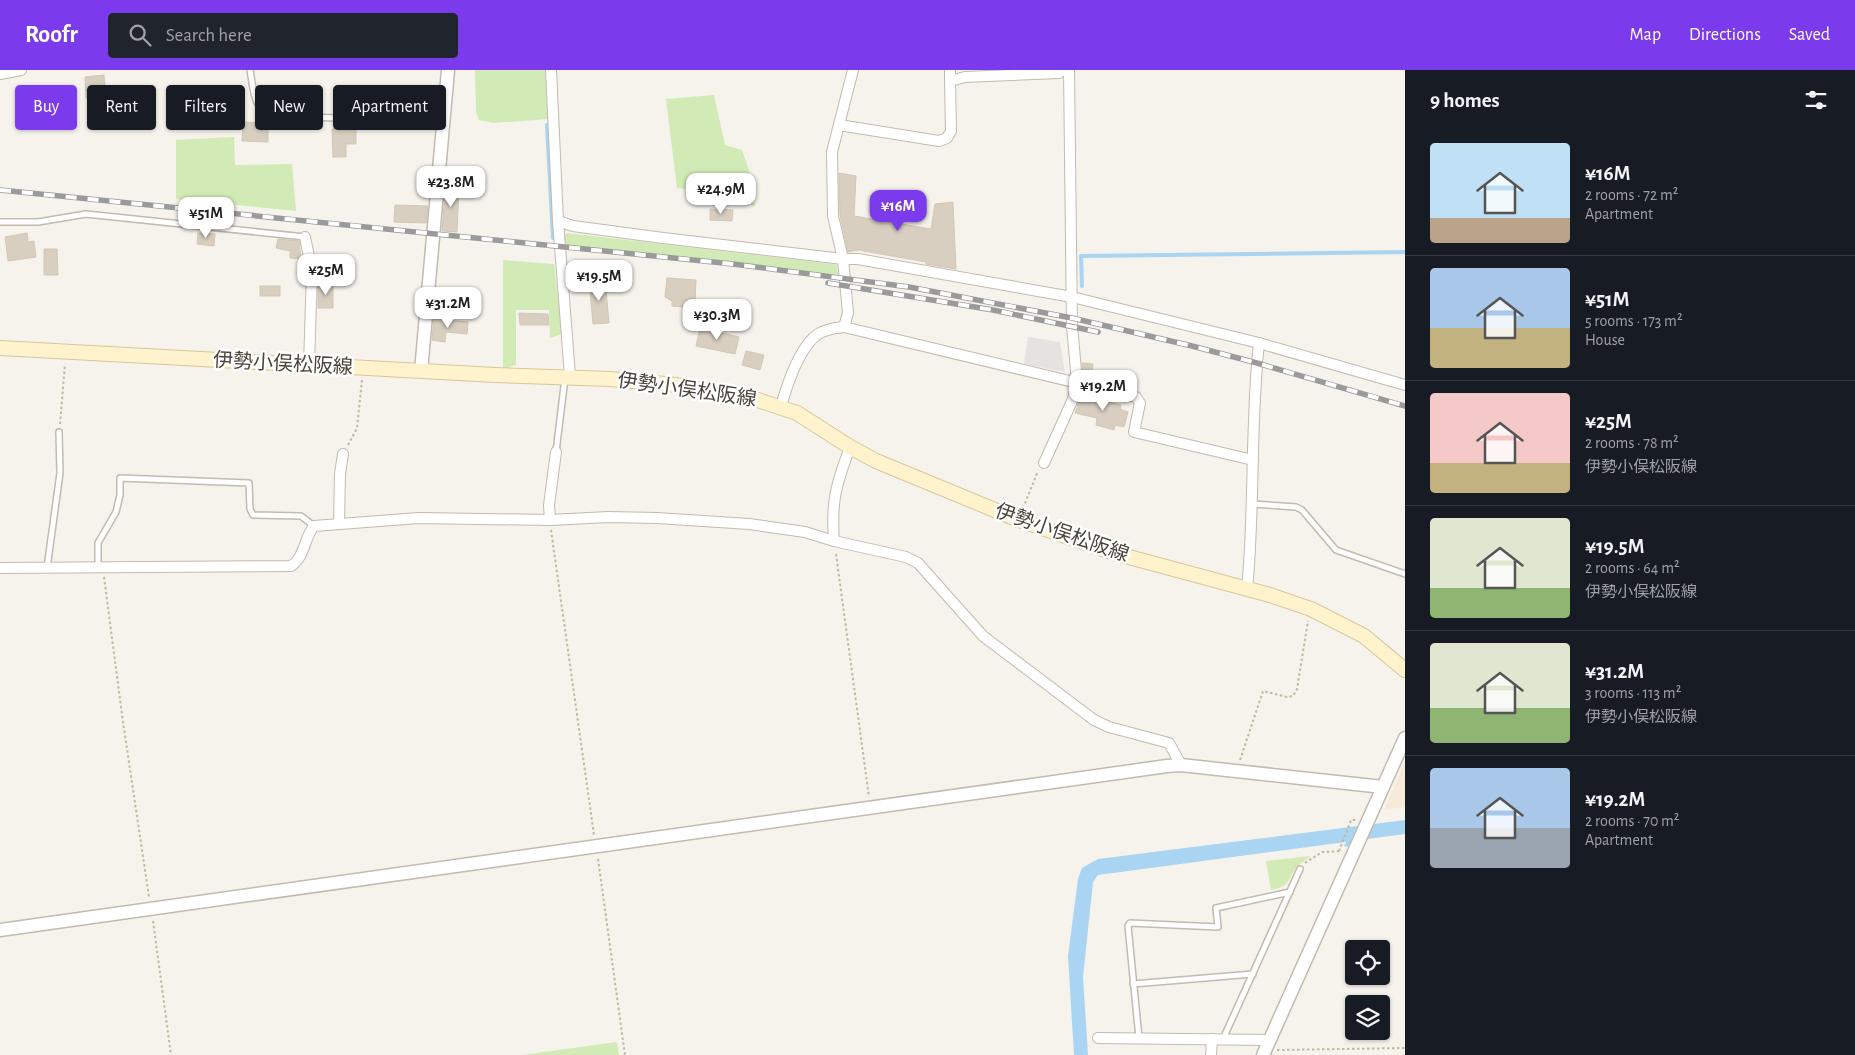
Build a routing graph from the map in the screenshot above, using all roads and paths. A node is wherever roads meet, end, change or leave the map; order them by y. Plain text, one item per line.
1 (21, 70) edge
2 (250, 70) edge
3 (448, 70) edge
4 (551, 70) edge
5 (853, 70) edge
6 (950, 70) edge
7 (1063, 70) edge
8 (1069, 70) edge
9 (0, 74) edge
10 (950, 81) junction
11 (446, 89) edge
12 (333, 116) edge
13 (839, 125) junction
14 (442, 130) edge
15 (558, 221) junction
16 (0, 222) edge
17 (305, 237) joint
18 (843, 259) junction
19 (1072, 297) junction
20 (844, 327) junction
21 (1259, 342) junction
22 (0, 348) edge
23 (66, 352) junction
24 (309, 364) junction
25 (364, 368) junction
26 (422, 371) junction
27 (567, 376) junction
28 (1077, 382) junction
29 (1405, 384) edge
30 (781, 406) junction
31 (59, 432) joint
32 (850, 447) junction
33 (556, 452) joint
34 (343, 454) joint
35 (1253, 460) junction
36 (1044, 463) joint
37 (1253, 504) junction
38 (550, 520) junction
39 (1019, 520) junction
40 (339, 524) junction
41 (314, 526) junction
42 (834, 541) junction
43 (0, 568) edge
44 (47, 568) junction
45 (101, 568) junction
46 (1405, 574) edge
47 (1247, 590) junction
48 (1310, 609) junction
49 (1405, 670) edge
50 (1405, 738) edge
51 (1239, 762) dead end
52 (1181, 765) junction
53 (1383, 787) junction
54 (870, 808) junction
55 (1350, 823) dead end
56 (596, 847) junction
57 (1340, 850) junction
58 (1354, 851) junction
59 (1300, 869) joint
60 (1290, 892) junction
61 (151, 909) junction
62 (0, 930) edge
63 (1254, 974) junction
64 (1133, 984) junction
65 (1098, 1038) dead end
66 (1139, 1038) junction
67 (1212, 1039) junction
68 (1223, 1039) junction
69 (1266, 1048) edge
70 (1405, 1048) edge
71 (172, 1055) edge
72 (626, 1055) edge
73 (1211, 1055) edge

1 - 9 street
2 - 12 lane
3 - 11 street
4 - 15 street
5 - 13 street
6 - 10 street
7 - 10 street
8 - 19 street
10 - 13 street
13 - 18 street
14 - 26 street
15 - 18 street
15 - 27 street
16 - 17 lane
17 - 24 street
18 - 19 street
18 - 20 street
19 - 21 street
19 - 28 street
20 - 28 street
20 - 30 street
21 - 29 street
21 - 35 street
22 - 23 main road, 伊勢小俣松阪線
23 - 24 main road, 伊勢小俣松阪線
23 - 31 path
24 - 25 main road, 伊勢小俣松阪線
25 - 26 main road, 伊勢小俣松阪線
25 - 34 path
26 - 27 main road, 伊勢小俣松阪線
27 - 30 main road, 伊勢小俣松阪線
27 - 33 lane
28 - 35 street
28 - 36 street
30 - 32 main road, 伊勢小俣松阪線
31 - 44 lane
32 - 39 main road, 伊勢小俣松阪線
32 - 42 street
33 - 38 street
34 - 40 street
35 - 37 street
36 - 39 path
37 - 46 lane
37 - 47 street
38 - 40 street
38 - 42 street
38 - 56 path
39 - 47 main road, 伊勢小俣松阪線
40 - 41 street
41 - 45 street
41 - 45 lane
42 - 52 street
42 - 54 path
43 - 44 street
44 - 45 street
45 - 61 path
47 - 48 main road, 伊勢小俣松阪線
48 - 49 main road, 伊勢小俣松阪線
48 - 51 path
50 - 53 street
52 - 53 street
52 - 54 street
53 - 58 street
54 - 56 street
55 - 57 path
56 - 61 street
56 - 72 path
57 - 58 path
57 - 59 path
58 - 69 street
59 - 60 lane
60 - 63 lane
60 - 64 lane
61 - 62 street
61 - 71 path
63 - 64 lane
63 - 68 lane
64 - 66 lane
65 - 66 street
66 - 67 street
67 - 68 street
67 - 73 street
68 - 69 street
69 - 70 path

